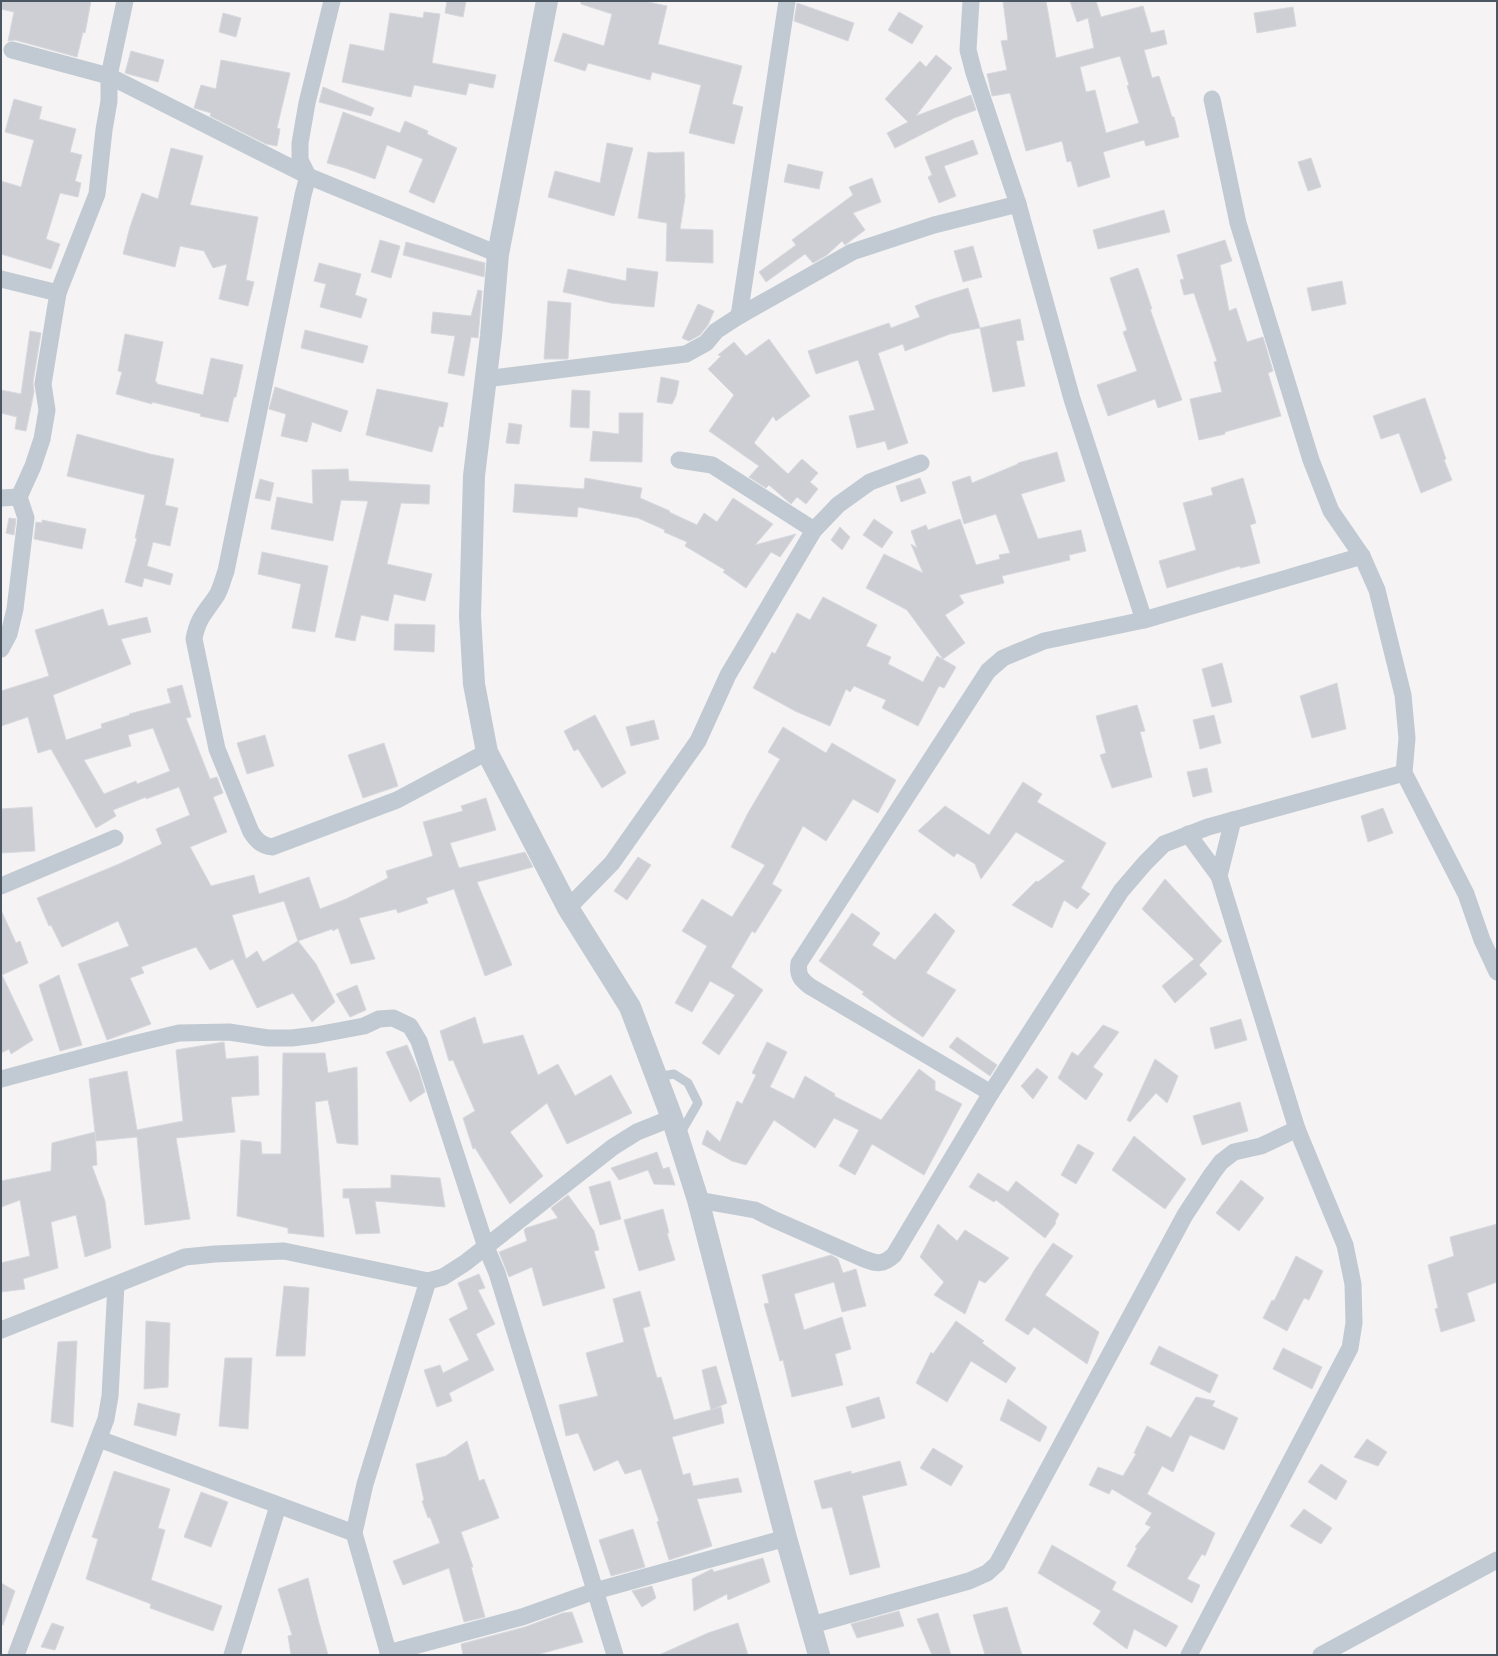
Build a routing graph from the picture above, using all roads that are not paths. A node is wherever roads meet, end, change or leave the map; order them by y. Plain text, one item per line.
1 (125, 1) edge
2 (332, 1) edge
3 (547, 1) edge
4 (787, 1) edge
5 (971, 1) edge
6 (12, 50) dead end
7 (109, 76) junction
8 (1212, 99) dead end
9 (308, 176) junction
10 (1018, 204) junction
11 (498, 254) junction
12 (1, 279) edge
13 (58, 293) junction
14 (739, 316) junction
15 (485, 379) junction
16 (679, 460) dead end
17 (921, 463) dead end
18 (19, 497) junction
19 (1, 498) edge
20 (814, 530) junction
21 (1362, 556) junction
22 (1144, 620) junction
23 (1, 649) edge
24 (487, 752) junction
25 (1404, 773) junction
26 (1233, 820) junction
27 (1188, 834) junction
28 (115, 838) dead end
29 (1219, 876) junction
30 (1, 886) edge
31 (568, 908) junction
32 (1497, 972) edge
33 (656, 1077) junction
34 (1, 1079) edge
35 (991, 1093) junction
36 (675, 1127) junction
37 (1297, 1129) junction
38 (698, 1200) junction
39 (486, 1247) junction
40 (428, 1281) junction
41 (116, 1285) junction
42 (1, 1330) edge
43 (99, 1439) junction
44 (278, 1506) junction
45 (354, 1533) junction
46 (786, 1538) junction
47 (1497, 1560) edge
48 (595, 1590) junction
49 (812, 1625) junction
50 (388, 1654) edge
51 (16, 1655) edge
52 (232, 1655) edge
53 (615, 1655) edge
54 (819, 1655) edge
55 (1189, 1655) edge
56 (1321, 1655) edge

1 - 7 street
2 - 9 street
3 - 11 street
4 - 14 street
5 - 10 street
6 - 7 street
7 - 9 street
7 - 13 street
8 - 21 street
9 - 11 street
9 - 24 street
10 - 14 street
10 - 22 street
11 - 15 street
12 - 13 street
13 - 18 street
14 - 15 street
15 - 24 street
16 - 20 street
17 - 20 street
18 - 19 street
18 - 23 street
20 - 31 street
21 - 22 street
21 - 25 street
22 - 35 street
24 - 31 street
25 - 26 street
25 - 32 street
26 - 27 street
26 - 29 street
27 - 29 street
27 - 35 street
28 - 30 street
29 - 37 street
31 - 33 street
33 - 36 street
33 - 36 lane
34 - 39 street
35 - 38 street
36 - 38 street
36 - 39 street
37 - 49 street
37 - 55 street
38 - 46 street
39 - 40 street
39 - 48 street
40 - 41 street
40 - 45 street
41 - 42 street
41 - 43 street
43 - 44 street
43 - 51 street
44 - 45 street
44 - 52 street
45 - 50 street
46 - 48 street
46 - 49 street
47 - 56 street
48 - 50 street
48 - 53 street
49 - 54 street

